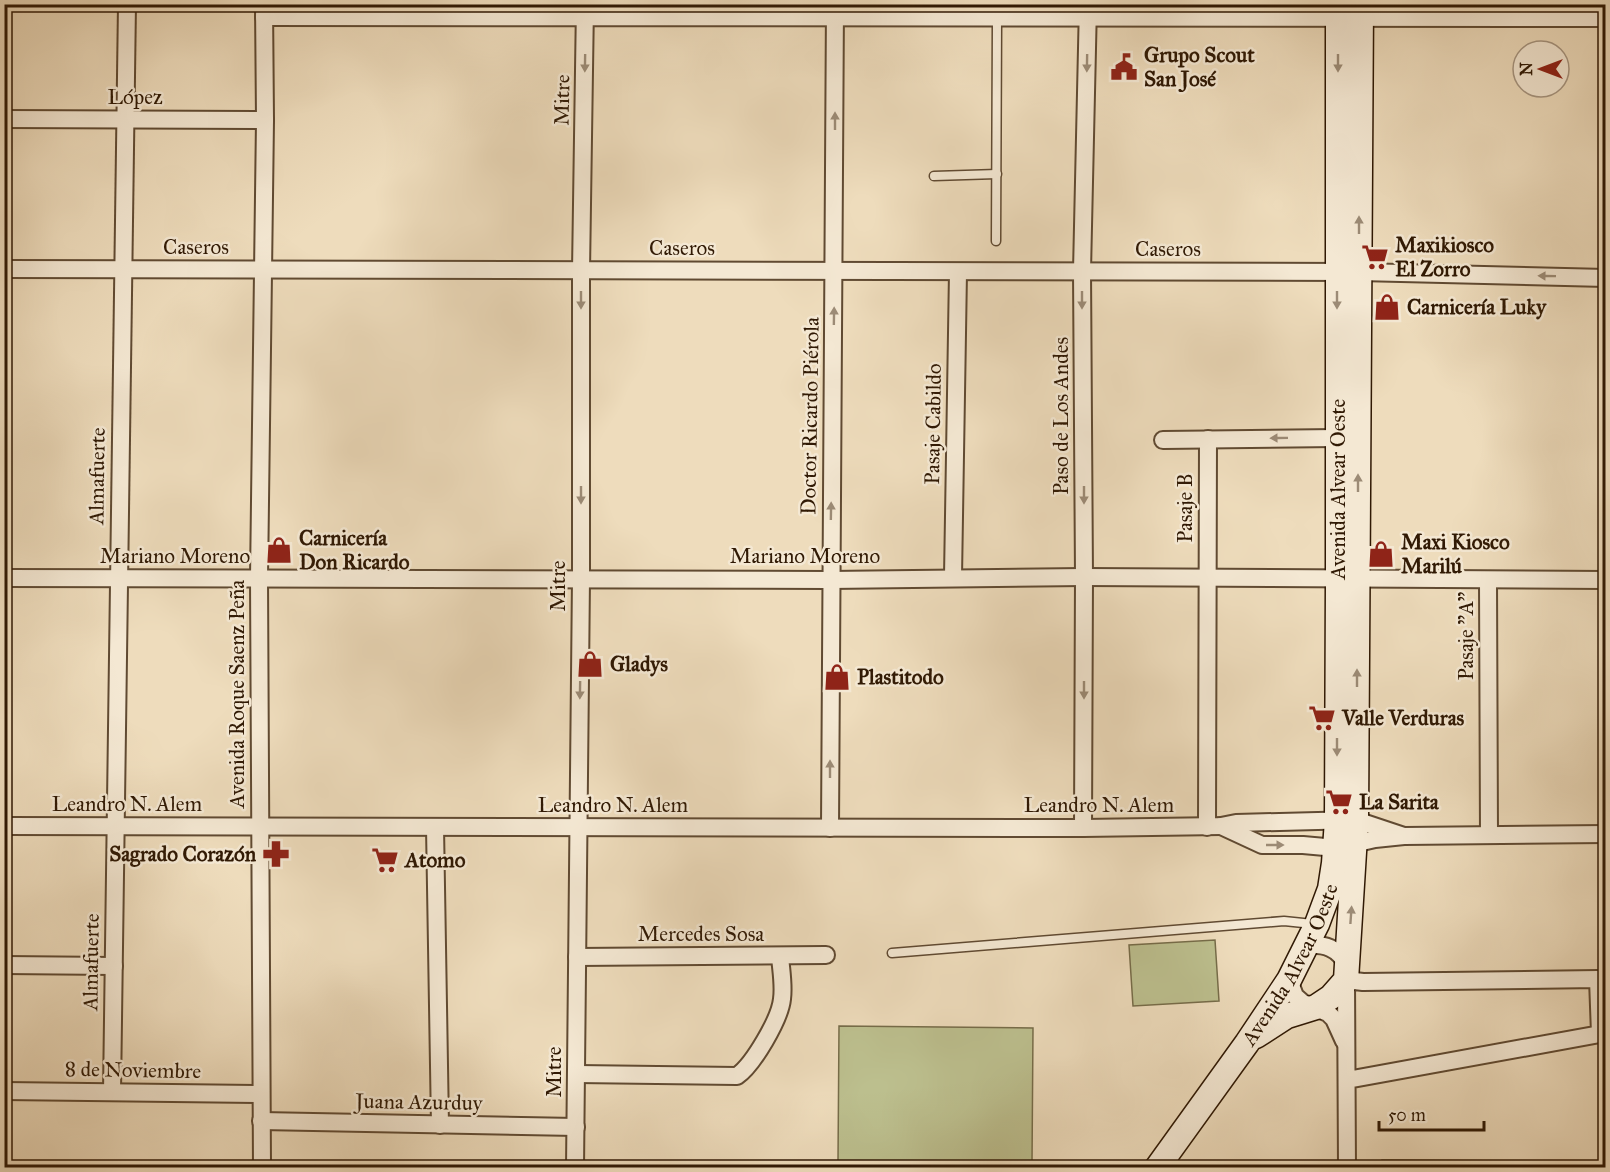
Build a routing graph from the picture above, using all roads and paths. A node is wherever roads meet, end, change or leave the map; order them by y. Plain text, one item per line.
1 (127, 4) edge
2 (264, 11) edge
3 (585, 11) edge
4 (835, 11) edge
5 (1349, 11) edge
6 (1088, 12) edge
7 (1605, 18) edge
8 (997, 19) junction
9 (4, 119) edge
10 (124, 119) junction
11 (265, 120) junction
12 (997, 174) junction
13 (934, 176) dead end
14 (996, 242) dead end
15 (4, 268) edge
16 (123, 269) junction
17 (262, 269) junction
18 (834, 270) junction
19 (581, 271) junction
20 (1082, 271) junction
21 (958, 272) junction
22 (1348, 272) junction
23 (1605, 278) edge
24 (1338, 438) junction
25 (1208, 439) junction
26 (1163, 440) dead end
27 (953, 577) junction
28 (1084, 577) junction
29 (4, 578) edge
30 (118, 578) junction
31 (259, 578) junction
32 (581, 578) junction
33 (1208, 578) junction
34 (1348, 578) junction
35 (830, 580) junction
36 (1488, 580) junction
37 (1605, 580) edge
38 (1346, 820) junction
39 (4, 826) edge
40 (115, 826) junction
41 (1214, 826) junction
42 (260, 827) junction
43 (435, 827) junction
44 (578, 827) junction
45 (830, 828) junction
46 (1083, 828) junction
47 (1605, 834) edge
48 (1489, 835) junction
49 (1404, 836) junction
50 (1346, 846) junction
51 (1312, 935) junction
52 (892, 953) dead end
53 (826, 954) dead end
54 (780, 956) junction
55 (577, 957) junction
56 (4, 965) edge
57 (114, 966) junction
58 (1346, 972) junction
59 (1602, 979) edge
60 (1289, 980) junction
61 (1316, 1007) junction
62 (1247, 1043) junction
63 (1347, 1050) junction
64 (577, 1074) junction
65 (1347, 1080) junction
66 (4, 1091) edge
67 (112, 1092) junction
68 (261, 1094) junction
69 (261, 1121) junction
70 (440, 1125) junction
71 (576, 1127) junction
72 (262, 1167) edge
73 (575, 1167) edge
74 (1157, 1167) edge
75 (1347, 1167) edge

1 - 10 street, Almafuerte
2 - 3 street
2 - 11 street, Avenida Roque Saenz Peña
3 - 4 street
3 -> 19 street, Mitre
4 - 8 street
18 -> 4 street, Doctor Ricardo Piérola
5 - 6 street
5 - 7 street
5 - 22 main road, Avenida Alvear Oeste
6 - 8 street
6 -> 20 street, Paso de Los Andes
8 - 12 lane
9 - 10 street, López
10 - 11 street, López
10 - 16 street, Almafuerte
11 - 17 street, Avenida Roque Saenz Peña
12 - 13 lane
12 - 14 lane
15 - 16 street, Caseros
16 - 17 street, Caseros
16 - 30 street, Almafuerte
17 - 19 street, Caseros
17 - 31 street, Avenida Roque Saenz Peña
18 - 19 street, Caseros
18 - 21 street, Caseros
35 -> 18 street, Doctor Ricardo Piérola
19 -> 32 street, Mitre
20 - 21 street, Caseros
20 - 22 street, Caseros
20 -> 28 street, Paso de Los Andes
21 - 27 street, Pasaje Cabildo
23 -> 22 street, Caseros
22 -> 24 main road, Avenida Alvear Oeste
34 -> 22 main road, Avenida Alvear Oeste
24 -> 25 street
24 - 34 main road, Avenida Alvear Oeste
25 - 26 street
25 - 33 street, Pasaje B
27 - 28 street, Mariano Moreno
27 - 35 street, Mariano Moreno
28 - 33 street, Mariano Moreno
28 -> 46 street, Paso de Los Andes
29 - 30 street, Mariano Moreno
30 - 31 street, Mariano Moreno
30 - 40 street, Almafuerte
31 - 32 street, Mariano Moreno
31 - 42 street, Avenida Roque Saenz Peña
32 - 35 street, Mariano Moreno
32 -> 44 street, Mitre
33 - 34 street, Mariano Moreno
33 - 41 street, Pasaje B
34 - 36 street, Mariano Moreno
34 - 38 main road, Avenida Alvear Oeste
45 -> 35 street, Doctor Ricardo Piérola
36 - 37 street, Mariano Moreno
36 - 48 street, Pasaje "A"
38 - 41 street, Leandro N. Alem
38 - 49 street, Leandro N. Alem
38 - 50 main road, Avenida Alvear Oeste
39 - 40 street, Leandro N. Alem
40 - 42 street, Leandro N. Alem
40 - 57 street, Almafuerte
41 - 46 street, Leandro N. Alem
41 -> 50 street, Leandro N. Alem
42 - 43 street, Leandro N. Alem
42 - 68 street, Avenida Roque Saenz Peña
43 - 44 street, Leandro N. Alem
43 - 70 street
44 - 45 street, Leandro N. Alem
44 - 55 street, Mitre
45 - 46 street, Leandro N. Alem
47 - 48 street, Leandro N. Alem
48 - 49 street, Leandro N. Alem
49 - 50 street, Leandro N. Alem
50 - 51 main road, Avenida Alvear Oeste
58 -> 50 main road, Avenida Alvear Oeste
51 - 52 lane
51 - 58 street
51 - 60 main road, Avenida Alvear Oeste
53 - 54 street, Mercedes Sosa
54 - 55 street, Mercedes Sosa
54 - 64 street
55 - 64 street, Mitre
56 - 57 street
57 - 67 street, Almafuerte
58 - 59 street
58 - 61 main road, Avenida Alvear Oeste
58 - 63 street
59 - 65 street
60 - 61 street
60 - 62 main road, Avenida Alvear Oeste
61 - 62 main road, Avenida Alvear Oeste
61 - 63 street
62 - 74 main road
63 - 65 street
64 - 71 street, Mitre
65 - 75 street
66 - 67 street, 8 de Noviembre
67 - 68 street, 8 de Noviembre
68 - 69 street, Avenida Roque Saenz Peña
69 - 70 street, Juana Azurduy
69 - 72 street, Avenida Roque Saenz Peña
70 - 71 street, Juana Azurduy
71 - 73 street, Mitre

